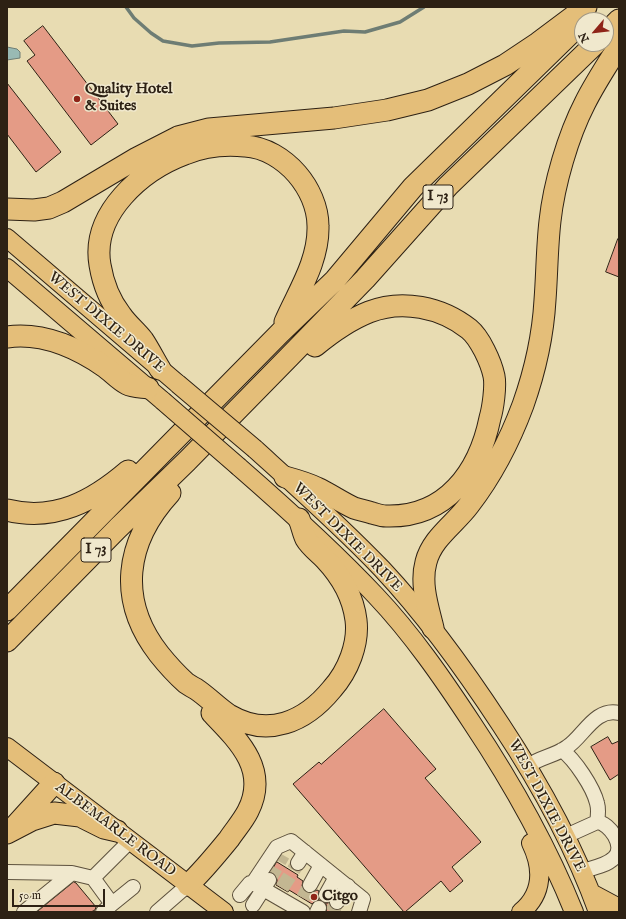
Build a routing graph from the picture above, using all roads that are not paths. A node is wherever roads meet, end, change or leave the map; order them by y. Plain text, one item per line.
1 (586, 7) edge
2 (574, 30) edge
3 (619, 46) edge
4 (587, 52) edge
5 (7, 209) edge
6 (7, 238) edge
7 (7, 268) edge
8 (281, 332) junction
9 (7, 337) edge
10 (289, 357) junction
11 (160, 369) junction
12 (156, 394) junction
13 (176, 438) junction
14 (187, 461) junction
15 (285, 477) junction
16 (7, 510) edge
17 (299, 519) junction
18 (7, 610) edge
19 (432, 628) junction
20 (7, 641) edge
21 (186, 684) junction
22 (619, 712) edge
23 (7, 747) edge
24 (562, 750) junction
25 (528, 766) junction
26 (54, 783) junction
27 (519, 798) junction
28 (597, 822) junction
29 (8, 833) edge
30 (124, 836) junction
31 (566, 836) junction
32 (291, 841) junction
33 (618, 854) edge
34 (283, 855) tunnel mouth
35 (321, 865) junction
36 (582, 871) junction
37 (7, 872) edge
38 (72, 872) junction
39 (336, 877) junction
40 (93, 878) junction
41 (262, 884) junction
42 (188, 885) junction
43 (310, 886) tunnel mouth
44 (348, 886) junction
45 (133, 887) dead end
46 (591, 893) junction
47 (240, 895) dead end
48 (252, 905) dead end
49 (301, 906) edge
50 (108, 908) edge
51 (619, 908) edge
52 (24, 912) edge
53 (157, 912) edge
54 (224, 912) edge
55 (360, 912) edge
56 (521, 912) edge
57 (574, 912) edge
58 (598, 912) edge

1 - 5 highway
2 - 8 highway, I 73
3 - 19 highway
4 - 10 highway, I 73
6 - 11 main road, WEST DIXIE DRIVE
7 - 12 main road, WEST DIXIE DRIVE
8 - 11 highway
8 - 13 highway, I 73
9 - 12 highway
10 - 14 highway, I 73
10 - 15 highway
11 - 15 main road, WEST DIXIE DRIVE, bridge
12 - 17 main road, WEST DIXIE DRIVE, bridge
13 - 16 highway
13 - 18 highway, I 73
14 - 20 highway, I 73
14 - 21 highway
15 - 19 main road, WEST DIXIE DRIVE
17 - 21 highway
17 - 27 main road, WEST DIXIE DRIVE
19 - 25 main road, WEST DIXIE DRIVE
21 - 42 highway
22 - 24 street
23 - 26 main road, ALBEMARLE ROAD
24 - 25 street
24 - 28 street
25 - 31 main road, WEST DIXIE DRIVE
26 - 29 highway
26 - 30 main road, ALBEMARLE ROAD
27 - 56 main road
27 - 57 main road, WEST DIXIE DRIVE
28 - 31 street
28 - 33 street
29 - 30 highway
30 - 40 street
30 - 42 main road, ALBEMARLE ROAD
31 - 36 main road, WEST DIXIE DRIVE
32 - 34 street
32 - 35 street
32 - 41 street
33 - 36 street
35 - 39 street
35 - 43 street
36 - 46 main road, WEST DIXIE DRIVE
37 - 38 street
38 - 40 street
38 - 52 street
39 - 44 street
39 - 44 street
40 - 50 street
41 - 47 street
41 - 48 street
41 - 49 street
42 - 53 street
42 - 54 main road, ALBEMARLE ROAD
44 - 55 street
45 - 50 street
46 - 51 main road
46 - 58 main road, WEST DIXIE DRIVE

